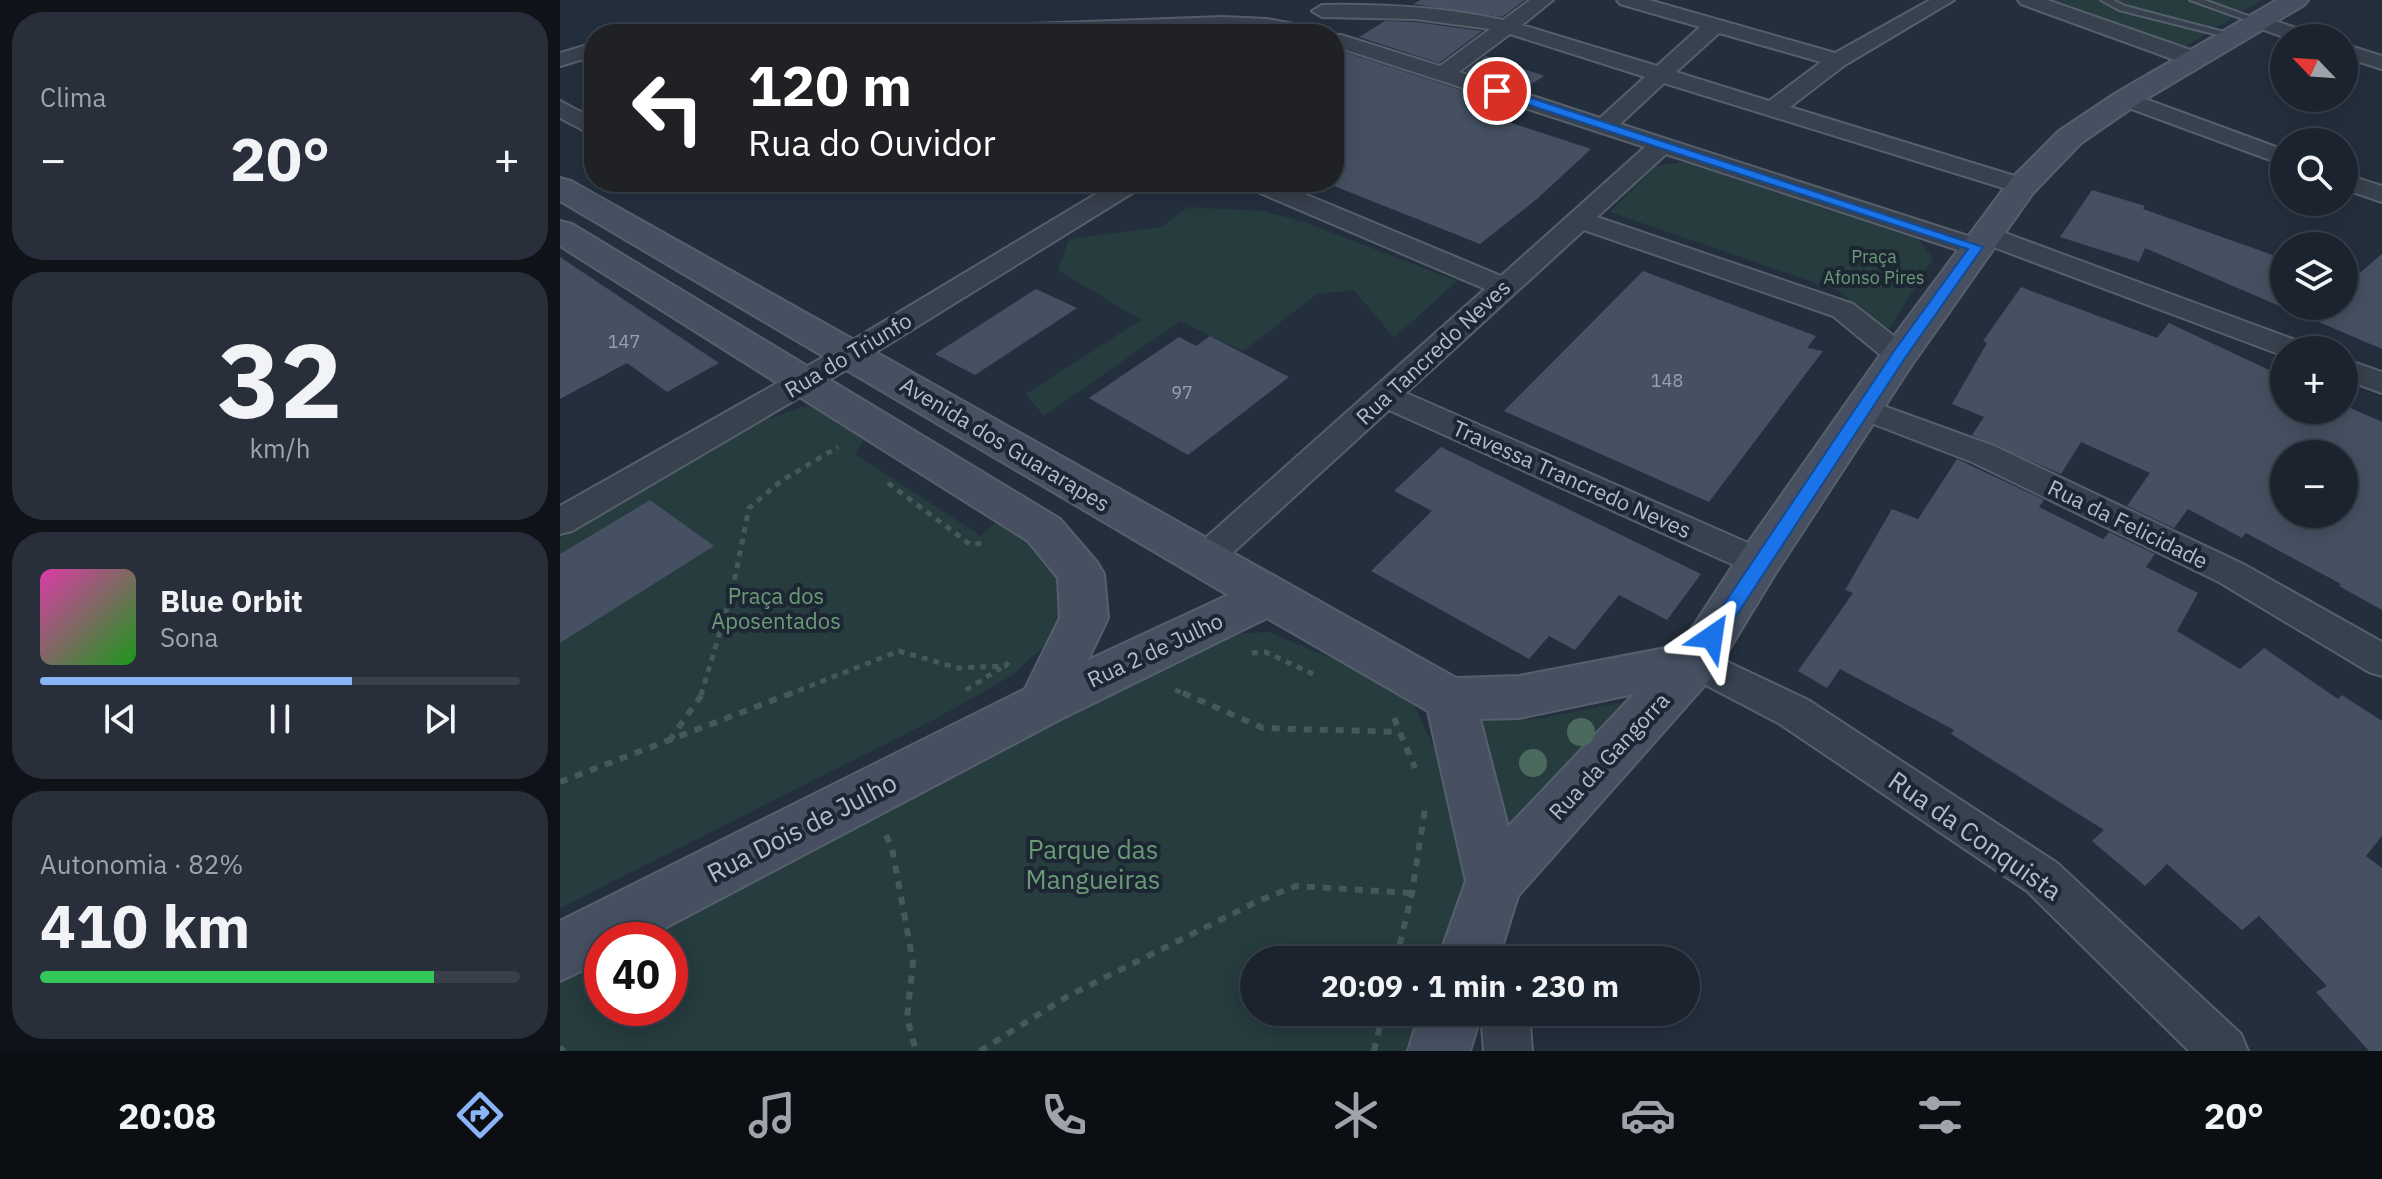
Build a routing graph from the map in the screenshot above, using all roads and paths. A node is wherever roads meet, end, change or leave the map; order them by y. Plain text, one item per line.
1 (1543, 0) edge
2 (1627, 0) edge
3 (1707, 0) edge
4 (1944, 0) edge
5 (2028, 0) edge
6 (2106, 0) edge
7 (2195, 0) edge
8 (2295, 0) edge
9 (1321, 5) edge
10 (1689, 17) junction
11 (2260, 22) junction
12 (1196, 24) edge
13 (1233, 24) edge
14 (1716, 24) junction
15 (2270, 25) edge
16 (1507, 27) junction
17 (2234, 36) junction
18 (1344, 42) edge
19 (584, 52) edge
20 (2358, 55) edge
21 (2194, 59) junction
22 (560, 60) edge
23 (1837, 60) junction
24 (2382, 63) edge
25 (1443, 74) junction
26 (1659, 74) junction
27 (2126, 99) junction
28 (560, 108) edge
29 (1774, 108) junction
30 (584, 123) edge
31 (1605, 125) junction
32 (1663, 144) junction
33 (2270, 153) edge
34 (2022, 186) junction
35 (2358, 186) edge
36 (560, 188) edge
37 (1117, 192) edge
38 (1279, 192) edge
39 (2382, 195) edge
40 (1578, 219) junction
41 (560, 231) edge
42 (1981, 241) junction
43 (1504, 287) junction
44 (2270, 341) edge
45 (853, 353) junction
46 (1899, 355) junction
47 (2358, 374) edge
48 (807, 381) junction
49 (2382, 383) edge
50 (1385, 396) junction
51 (1864, 409) junction
52 (877, 425) junction
53 (885, 481) dead end
54 (560, 522) edge
55 (997, 539) dead end
56 (1203, 560) junction
57 (1759, 562) junction
58 (1267, 597) junction
59 (1022, 648) dead end
60 (1250, 653) dead end
61 (2382, 661) edge
62 (1696, 662) junction
63 (1321, 678) dead end
64 (1160, 685) dead end
65 (1450, 699) junction
66 (1043, 704) junction
67 (1391, 710) dead end
68 (1400, 732) junction
69 (667, 743) junction
70 (1416, 772) dead end
71 (560, 782) edge
72 (867, 794) junction
73 (1427, 798) dead end
74 (1494, 881) junction
75 (1412, 893) junction
76 (1399, 946) edge
77 (1473, 946) edge
78 (1499, 946) edge
79 (560, 952) edge
80 (1380, 1026) edge
81 (1447, 1026) edge
82 (1506, 1026) edge
83 (916, 1051) edge
84 (980, 1051) edge
85 (1374, 1051) edge
86 (1439, 1051) edge
87 (1508, 1051) edge
88 (2224, 1051) edge

1 - 16 street
2 - 10 street
3 - 10 street
4 - 23 street
5 - 21 street
6 - 17 lane
7 - 11 lane
8 - 11 street, Rua da Gangorra
9 - 16 street
10 - 14 street
11 - 15 street
11 - 17 street, Rua da Gangorra
12 - 13 street
14 - 23 street
14 - 26 street
16 - 25 street
16 - 26 street
17 - 21 street, Rua da Gangorra
18 - 25 street
19 - 22 street
20 - 24 street
21 - 27 street, Rua da Gangorra
23 - 29 street
25 - 31 street
26 - 29 street
26 - 31 street
27 - 33 street
27 - 34 street, Rua da Gangorra
28 - 30 street
29 - 34 street
31 - 32 street
32 - 40 street, Rua Tancredo Neves
32 - 42 street
34 - 42 street, Rua da Gangorra
35 - 39 street
36 - 45 street, Avenida dos Guararapes
37 - 45 street, Rua do Triunfo
38 - 43 street
40 - 43 street, Rua Tancredo Neves
40 - 46 street
41 - 48 street
42 - 44 street
42 - 46 street, Rua da Gangorra
43 - 50 street, Rua Tancredo Neves
45 - 48 street, Rua do Triunfo
45 - 56 street, Avenida dos Guararapes
46 - 51 street, Rua da Gangorra
47 - 49 street
48 - 52 street
48 - 54 street, Rua do Triunfo
50 - 56 street, Rua Tancredo Neves
50 - 57 street, Travessa Trancredo Neves
51 - 57 street, Rua da Gangorra
51 - 61 street, Rua da Felicidade
52 - 66 street
52 - 69 path
53 - 55 path
56 - 58 street, Avenida dos Guararapes
57 - 62 street, Rua da Gangorra
58 - 65 street, Avenida dos Guararapes
58 - 66 street, Rua 2 de Julho
59 - 69 path
60 - 63 path
62 - 65 street
62 - 74 street, Rua da Gangorra
62 - 88 street, Rua da Conquista
64 - 68 path
65 - 74 street
66 - 72 street, Rua Dois de Julho
67 - 68 path
68 - 70 path
69 - 71 path
72 - 79 street, Rua Dois de Julho
72 - 83 path
73 - 75 path
74 - 77 street, Rua da Gangorra
74 - 78 street
75 - 76 path
75 - 84 path
80 - 85 path
81 - 86 street
82 - 87 street

